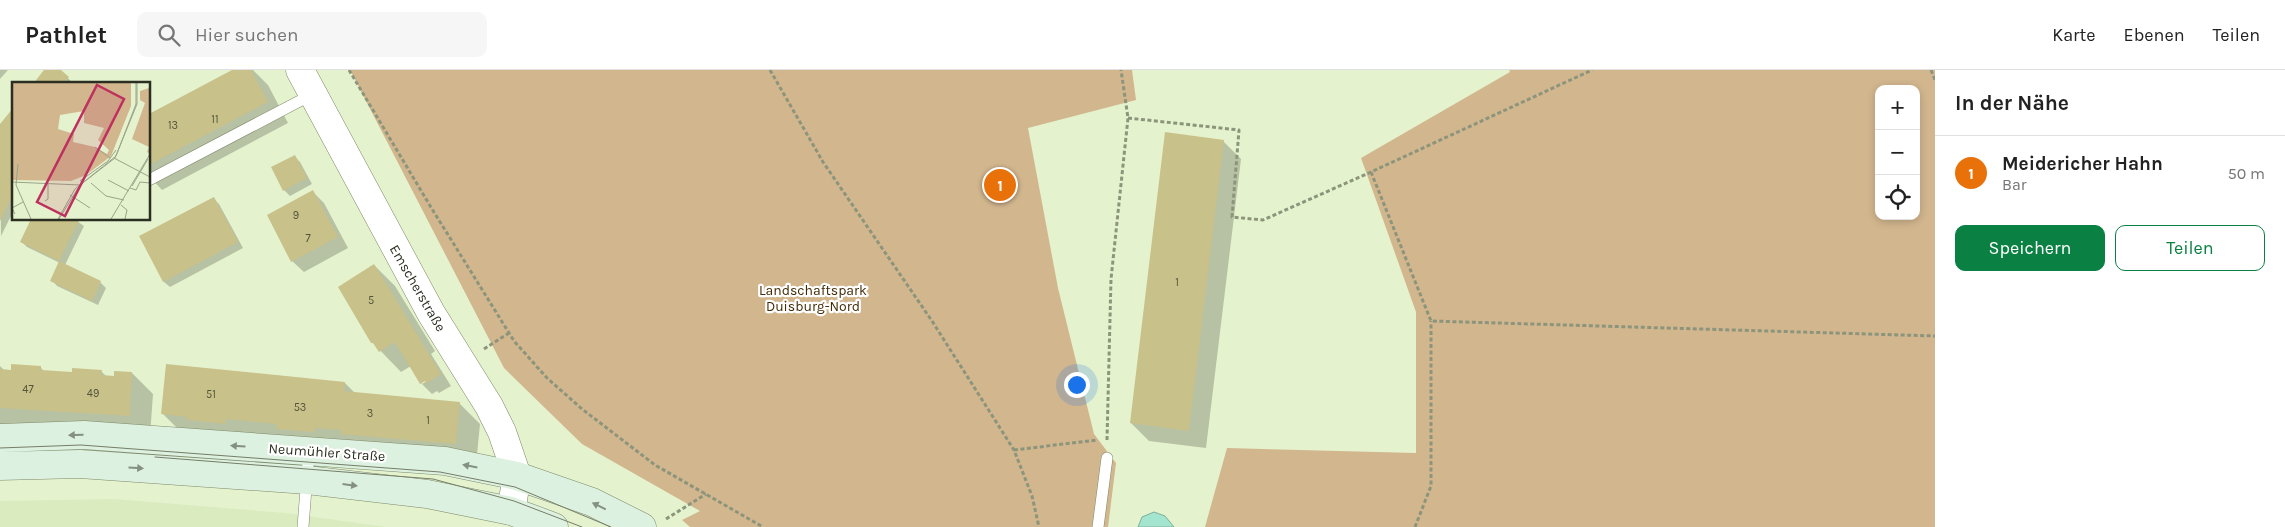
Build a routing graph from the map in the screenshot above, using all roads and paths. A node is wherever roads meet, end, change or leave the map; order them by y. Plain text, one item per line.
1 (300, 70) edge
2 (350, 70) edge
3 (770, 70) edge
4 (1121, 70) edge
5 (1592, 70) edge
6 (1932, 70) edge
7 (1935, 80) edge
8 (313, 94) junction
9 (1128, 118) junction
10 (1371, 172) junction
11 (150, 179) edge
12 (1431, 322) junction
13 (1935, 336) edge
14 (0, 438) edge
15 (1107, 438) junction
16 (309, 450) junction
17 (1014, 450) junction
18 (1107, 458) joint
19 (0, 466) edge
20 (517, 476) junction
21 (307, 480) junction
22 (706, 494) junction
23 (512, 511) junction
24 (652, 525) edge
25 (303, 527) edge
26 (554, 527) edge
27 (764, 527) edge
28 (1039, 527) edge
29 (1098, 527) edge
30 (1415, 527) edge

1 - 8 street, Emscherstraße
2 - 22 path
3 - 17 path
4 - 9 path
5 - 10 path
6 - 7 path
8 - 11 lane
8 - 20 street, Emscherstraße
9 - 10 path
9 - 15 path
10 - 12 path
12 - 13 path
12 - 30 path
16 -> 14 main road, Neumühler Straße
15 - 17 path
15 - 18 path
20 -> 16 main road, Neumühler Straße
16 - 21 lane
17 - 28 path
18 - 29 lane
19 -> 21 main road
20 - 23 street, Emscherstraße
24 -> 20 main road, Neumühler Straße
21 -> 23 main road
21 - 25 lane
22 - 24 path
22 - 27 path
23 - 26 main road

